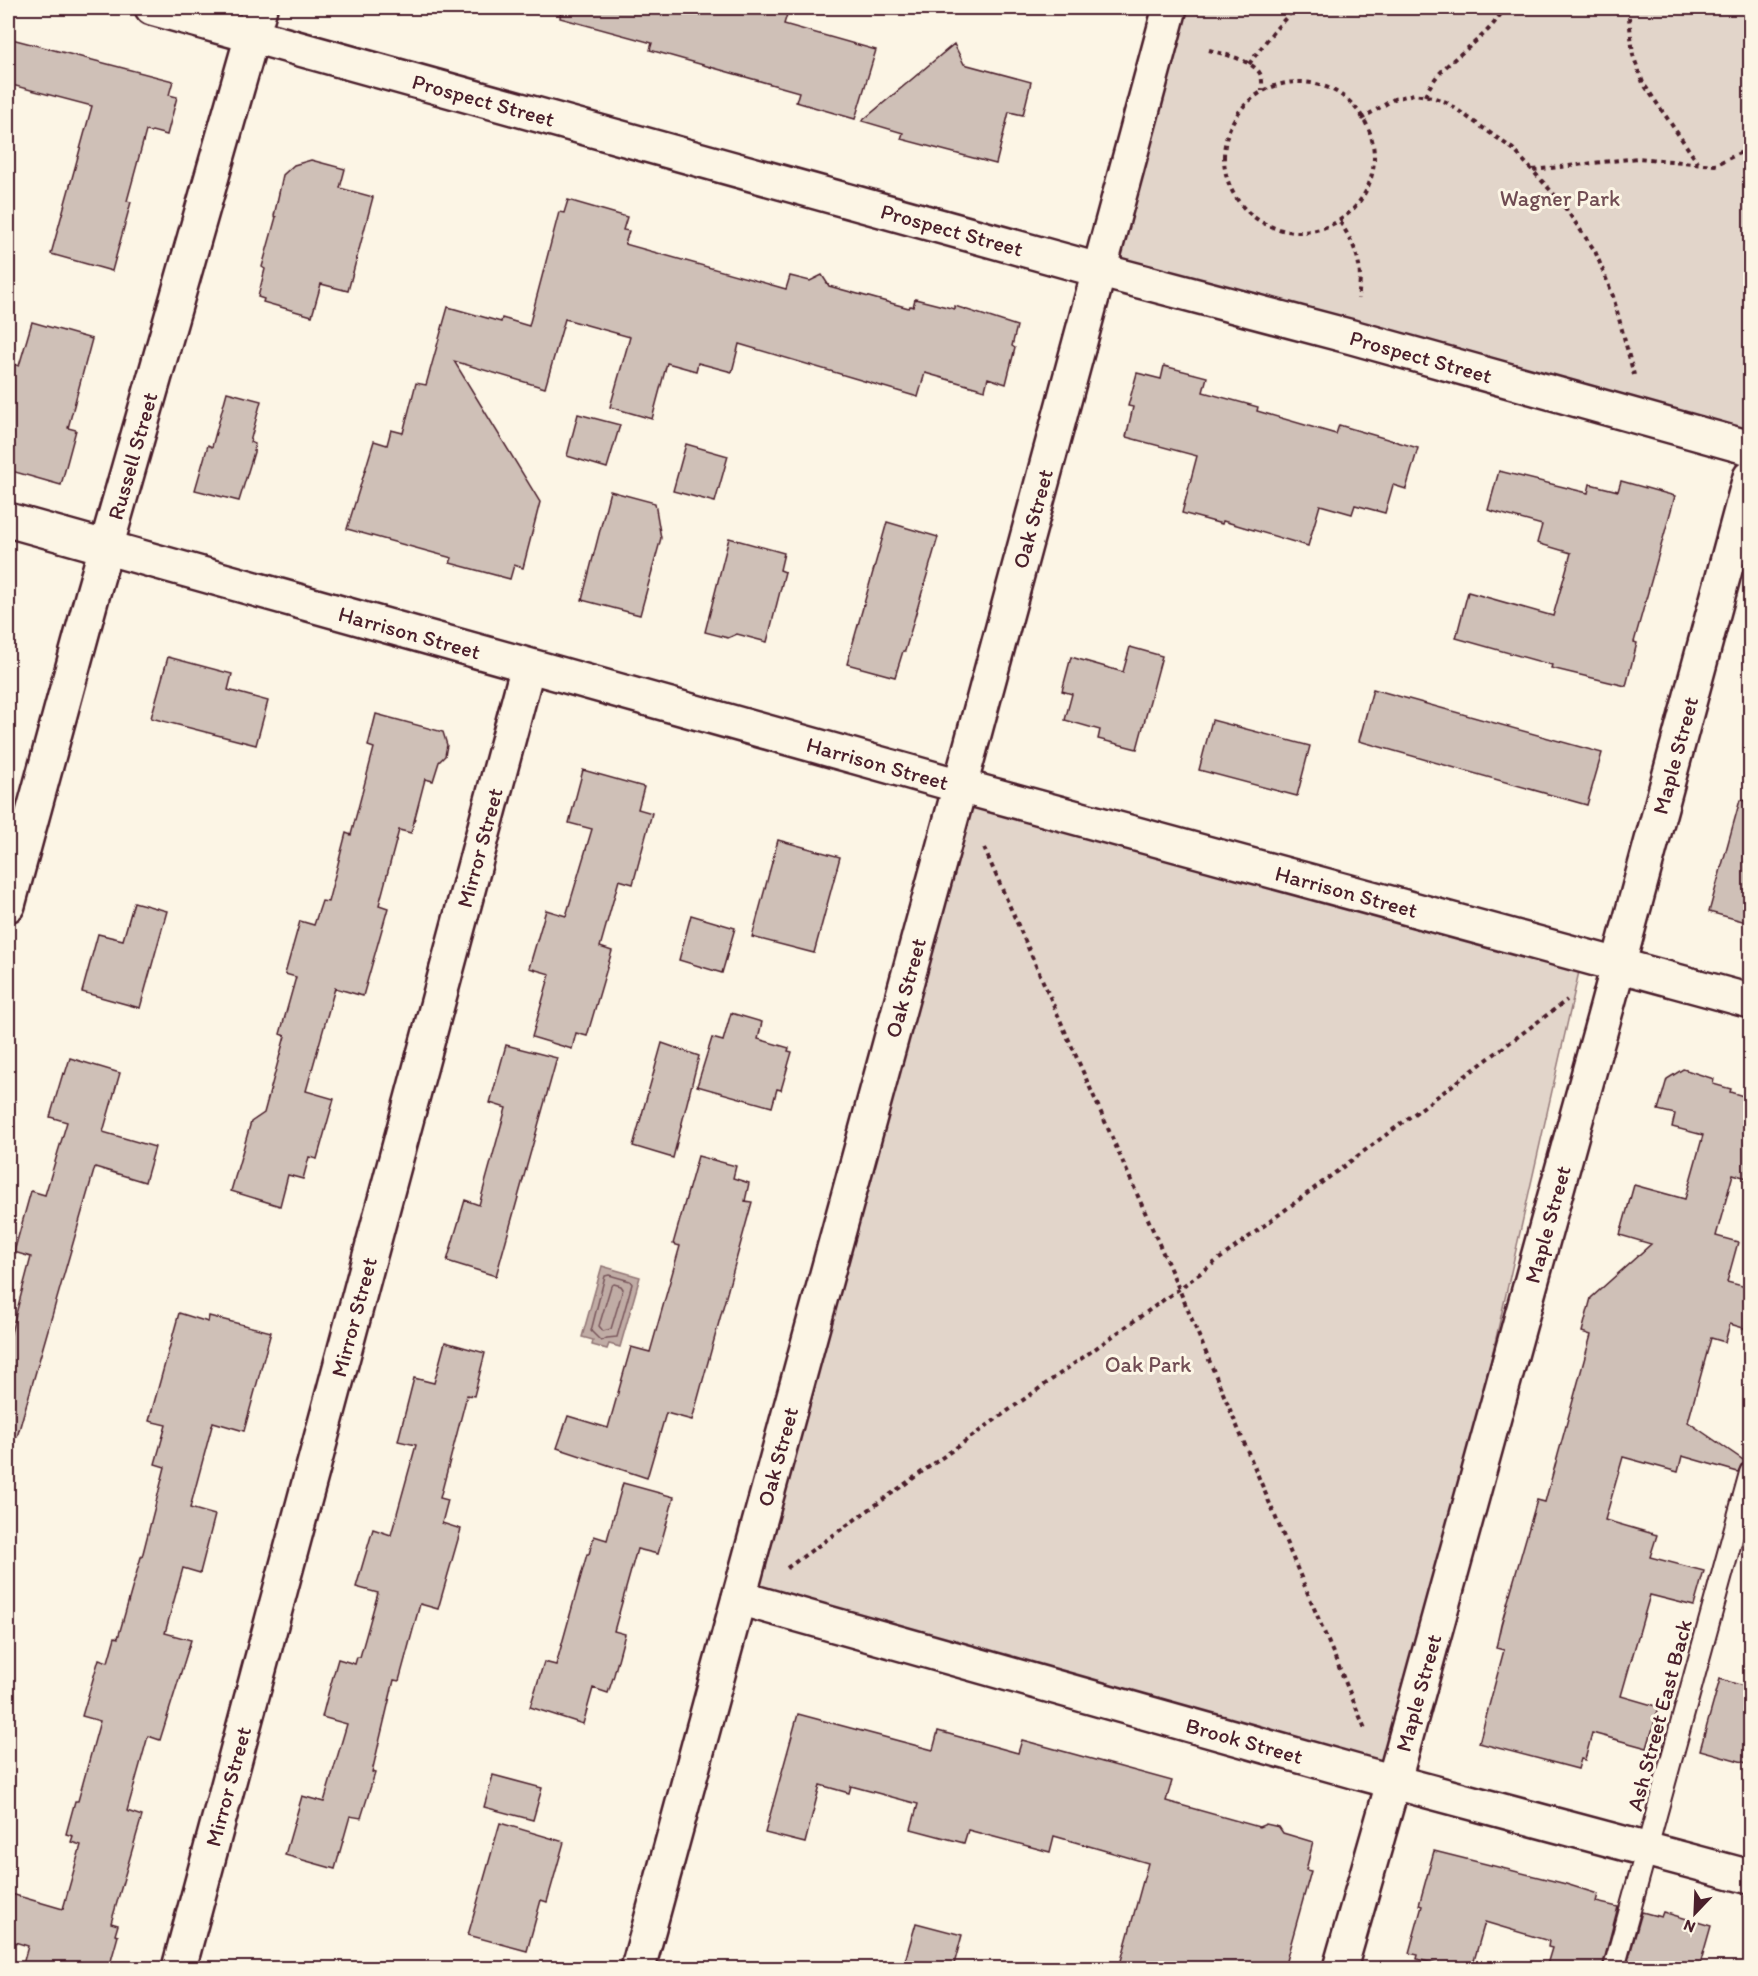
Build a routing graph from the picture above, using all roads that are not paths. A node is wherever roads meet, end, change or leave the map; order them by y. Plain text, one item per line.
1 (153, 8) edge
2 (1170, 8) edge
3 (256, 21) edge
4 (1098, 270) junction
5 (1750, 448) edge
6 (1750, 477) edge
7 (8, 520) edge
8 (107, 546) junction
9 (528, 666) junction
10 (960, 786) junction
11 (8, 905) edge
12 (1619, 964) junction
13 (1750, 1001) edge
14 (1750, 1473) edge
15 (739, 1598) junction
16 (1394, 1780) junction
17 (1647, 1850) junction
18 (1750, 1877) edge
19 (179, 1968) edge
20 (638, 1968) edge
21 (1340, 1968) edge
22 (1614, 1968) edge

1 - 3 street, Prospect Street
2 - 4 street, Oak Street
3 - 4 street, Prospect Street
3 - 8 street, Russell Street
4 - 5 street, Prospect Street
4 - 10 street, Oak Street
6 - 12 street, Maple Street
7 - 8 street, Harrison Street
8 - 9 street, Harrison Street
8 - 11 street, Russell Street
9 - 10 street, Harrison Street
9 - 19 street, Mirror Street
10 - 12 street, Harrison Street
10 - 15 street, Oak Street
12 - 13 street, Harrison Street
12 - 16 street, Maple Street
14 - 17 lane, Ash Street East Back
15 - 16 street, Brook Street
15 - 20 street, Oak Street
16 - 17 street, Brook Street
16 - 21 street, Maple Street
17 - 18 street, Brook Street
17 - 22 lane, Ash Street East Back

